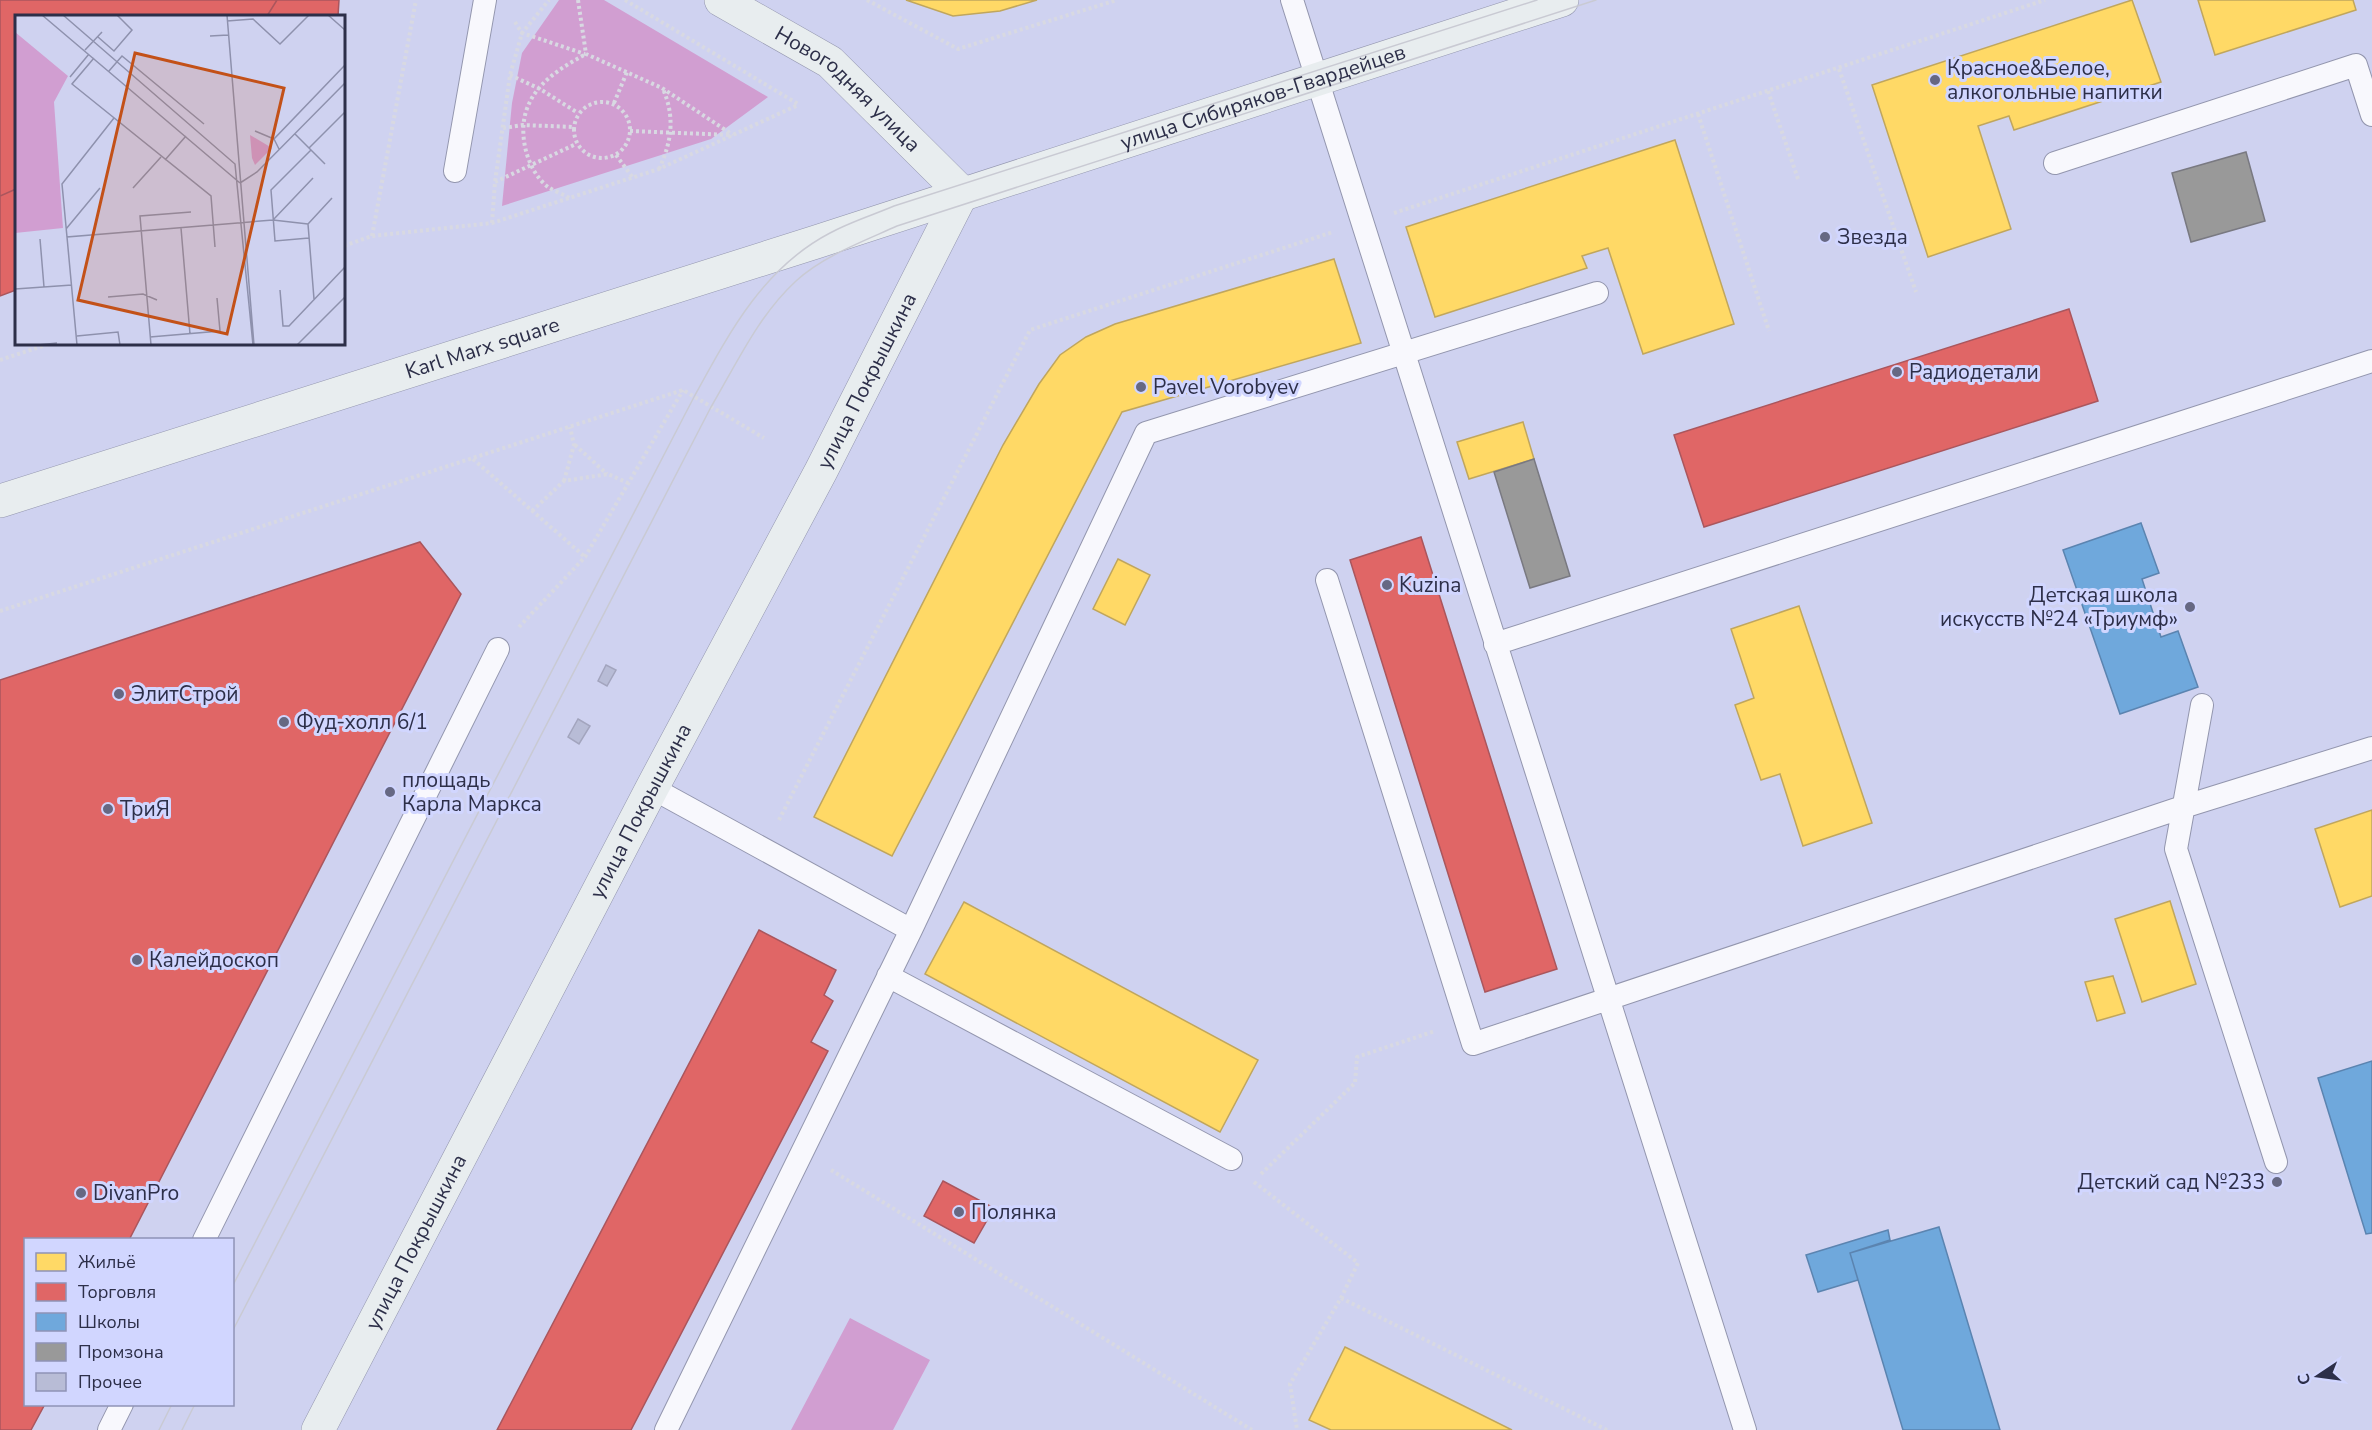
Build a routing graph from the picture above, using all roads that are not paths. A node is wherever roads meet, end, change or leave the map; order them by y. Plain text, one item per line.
1 (485, 0) edge
2 (721, 0) edge
3 (1292, 0) edge
4 (1562, 0) edge
5 (1318, 79) junction
6 (2372, 115) edge
7 (2055, 163) dead end
8 (455, 171) dead end
9 (962, 193) junction
10 (1597, 293) dead end
11 (1403, 353) junction
12 (2372, 362) edge
13 (0, 501) edge
14 (1327, 580) dead end
15 (1496, 644) junction
16 (498, 649) road end
17 (2202, 705) dead end
18 (2372, 748) edge
19 (652, 788) junction
20 (2186, 806) junction
21 (911, 930) junction
22 (888, 976) junction
23 (1608, 998) junction
24 (1231, 1159) road end
25 (2276, 1162) dead end
26 (204, 1238) edge
27 (121, 1406) edge
28 (110, 1430) edge
29 (318, 1430) edge
30 (666, 1430) edge
31 (1745, 1430) edge

1 - 8 lane
2 - 9 main road, Новогодняя улица
3 - 5 lane
4 - 5 main road, улица Сибиряков-Гвардейцев
5 - 9 main road, улица Сибиряков-Гвардейцев
5 - 11 lane
6 - 7 lane
9 - 13 main road, Karl Marx square
9 - 19 main road, улица Покрышкина
10 - 11 lane
11 - 15 lane
11 - 21 lane
12 - 15 lane
14 - 23 lane
15 - 23 lane
16 - 26 lane
17 - 20 lane
18 - 20 lane
19 - 21 lane
19 - 29 main road, улица Покрышкина
20 - 23 lane
20 - 25 lane
21 - 22 lane
22 - 24 lane
22 - 30 lane
23 - 31 lane
27 - 28 lane

